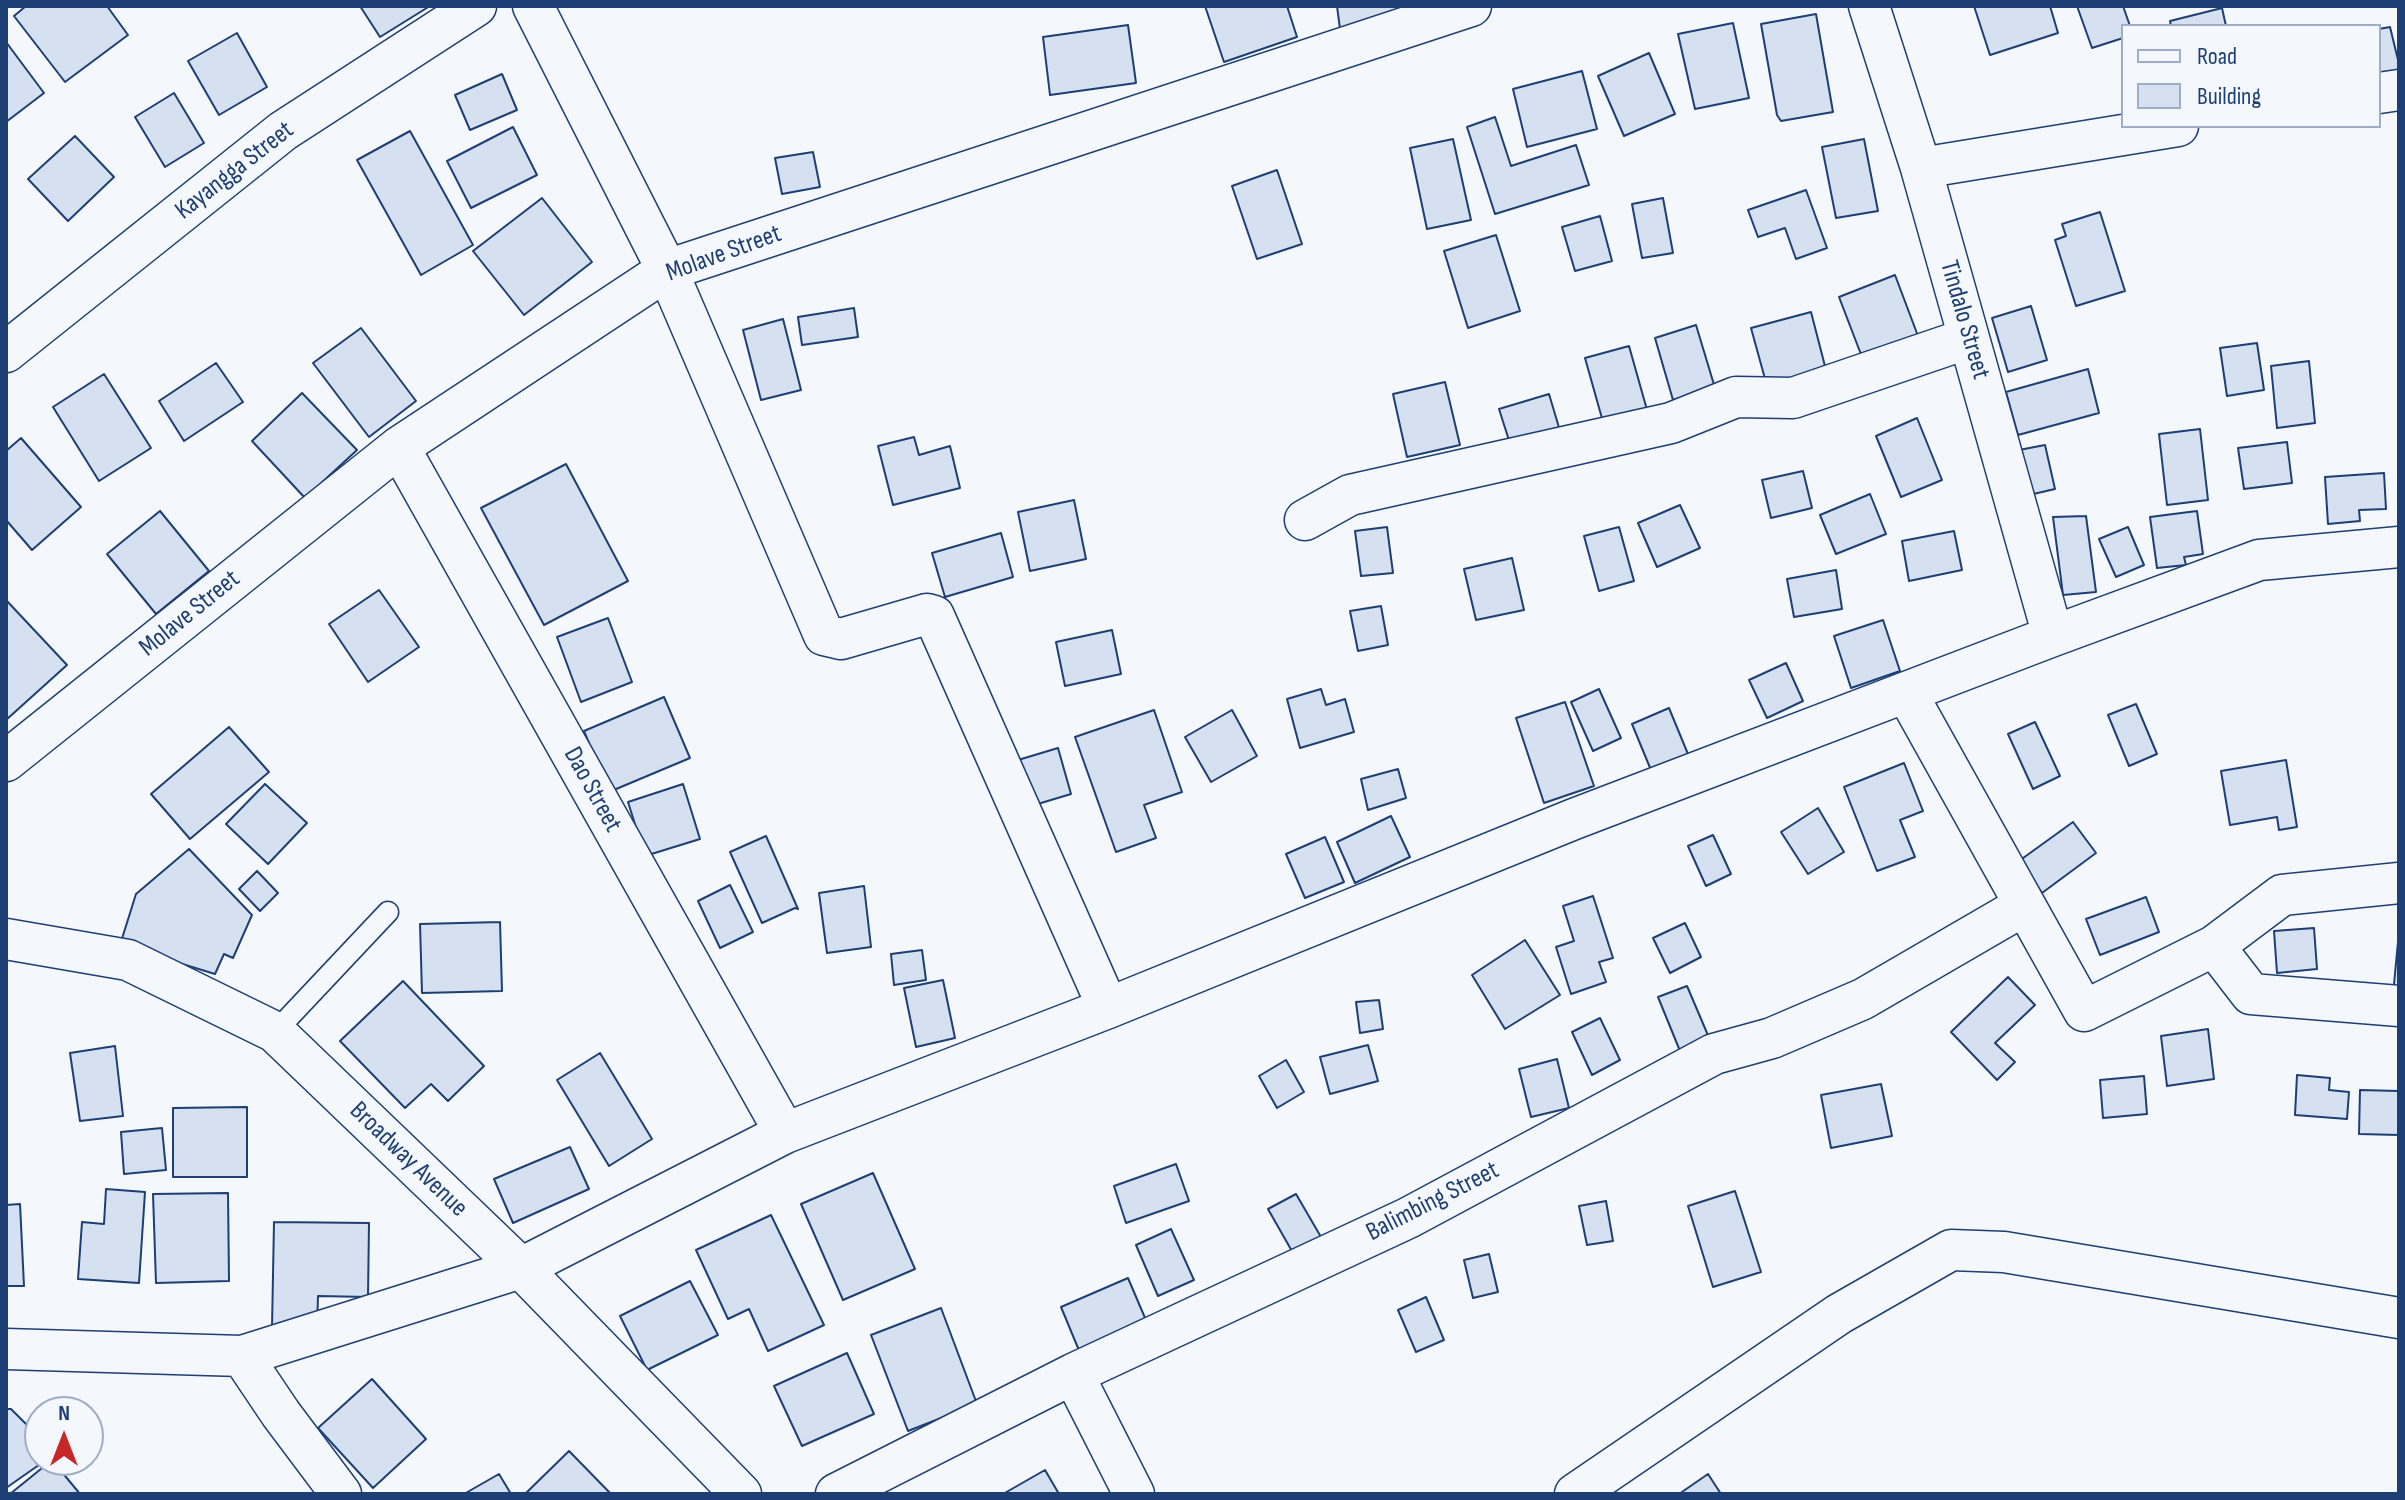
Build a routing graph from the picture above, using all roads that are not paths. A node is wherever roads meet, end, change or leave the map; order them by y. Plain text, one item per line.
1 (476, 6) edge
2 (533, 6) edge
3 (1471, 6) edge
4 (1869, 6) edge
5 (2166, 128) edge
6 (1921, 168) junction
7 (667, 270) junction
8 (1969, 338) junction
9 (6, 352) edge
10 (399, 447) junction
11 (1305, 520) dead end
12 (2399, 547) edge
13 (2053, 636) junction
14 (1906, 692) junction
15 (6, 761) edge
16 (2399, 883) edge
17 (2025, 905) junction
18 (388, 912) dead end
19 (6, 939) edge
20 (2214, 946) junction
21 (2399, 1006) edge
22 (1108, 1008) junction
23 (275, 1032) junction
24 (785, 1133) junction
25 (521, 1268) junction
26 (2399, 1318) edge
27 (6, 1349) edge
28 (242, 1356) junction
29 (1073, 1374) junction
30 (341, 1494) edge
31 (741, 1494) edge
32 (836, 1494) edge
33 (1134, 1494) edge
34 (1575, 1494) edge

1 - 9 street, Kayangga Street
2 - 7 street
3 - 7 street, Molave Street
4 - 6 street, Tindalo Street
5 - 6 street
6 - 8 street, Tindalo Street
7 - 10 street, Molave Street
7 - 22 street
8 - 11 street
8 - 13 street, Tindalo Street
10 - 15 street, Molave Street
10 - 24 street, Dao Street
12 - 13 street
13 - 14 street
14 - 17 street
14 - 22 street
16 - 20 street
17 - 20 street
17 - 29 street, Balimbing Street
18 - 23 lane
19 - 23 street, Broadway Avenue
20 - 21 street
22 - 24 street
23 - 25 street, Broadway Avenue
24 - 25 street
25 - 28 street
25 - 31 street, Broadway Avenue
26 - 34 street
27 - 28 street
28 - 30 street
29 - 32 street, Balimbing Street
29 - 33 street

